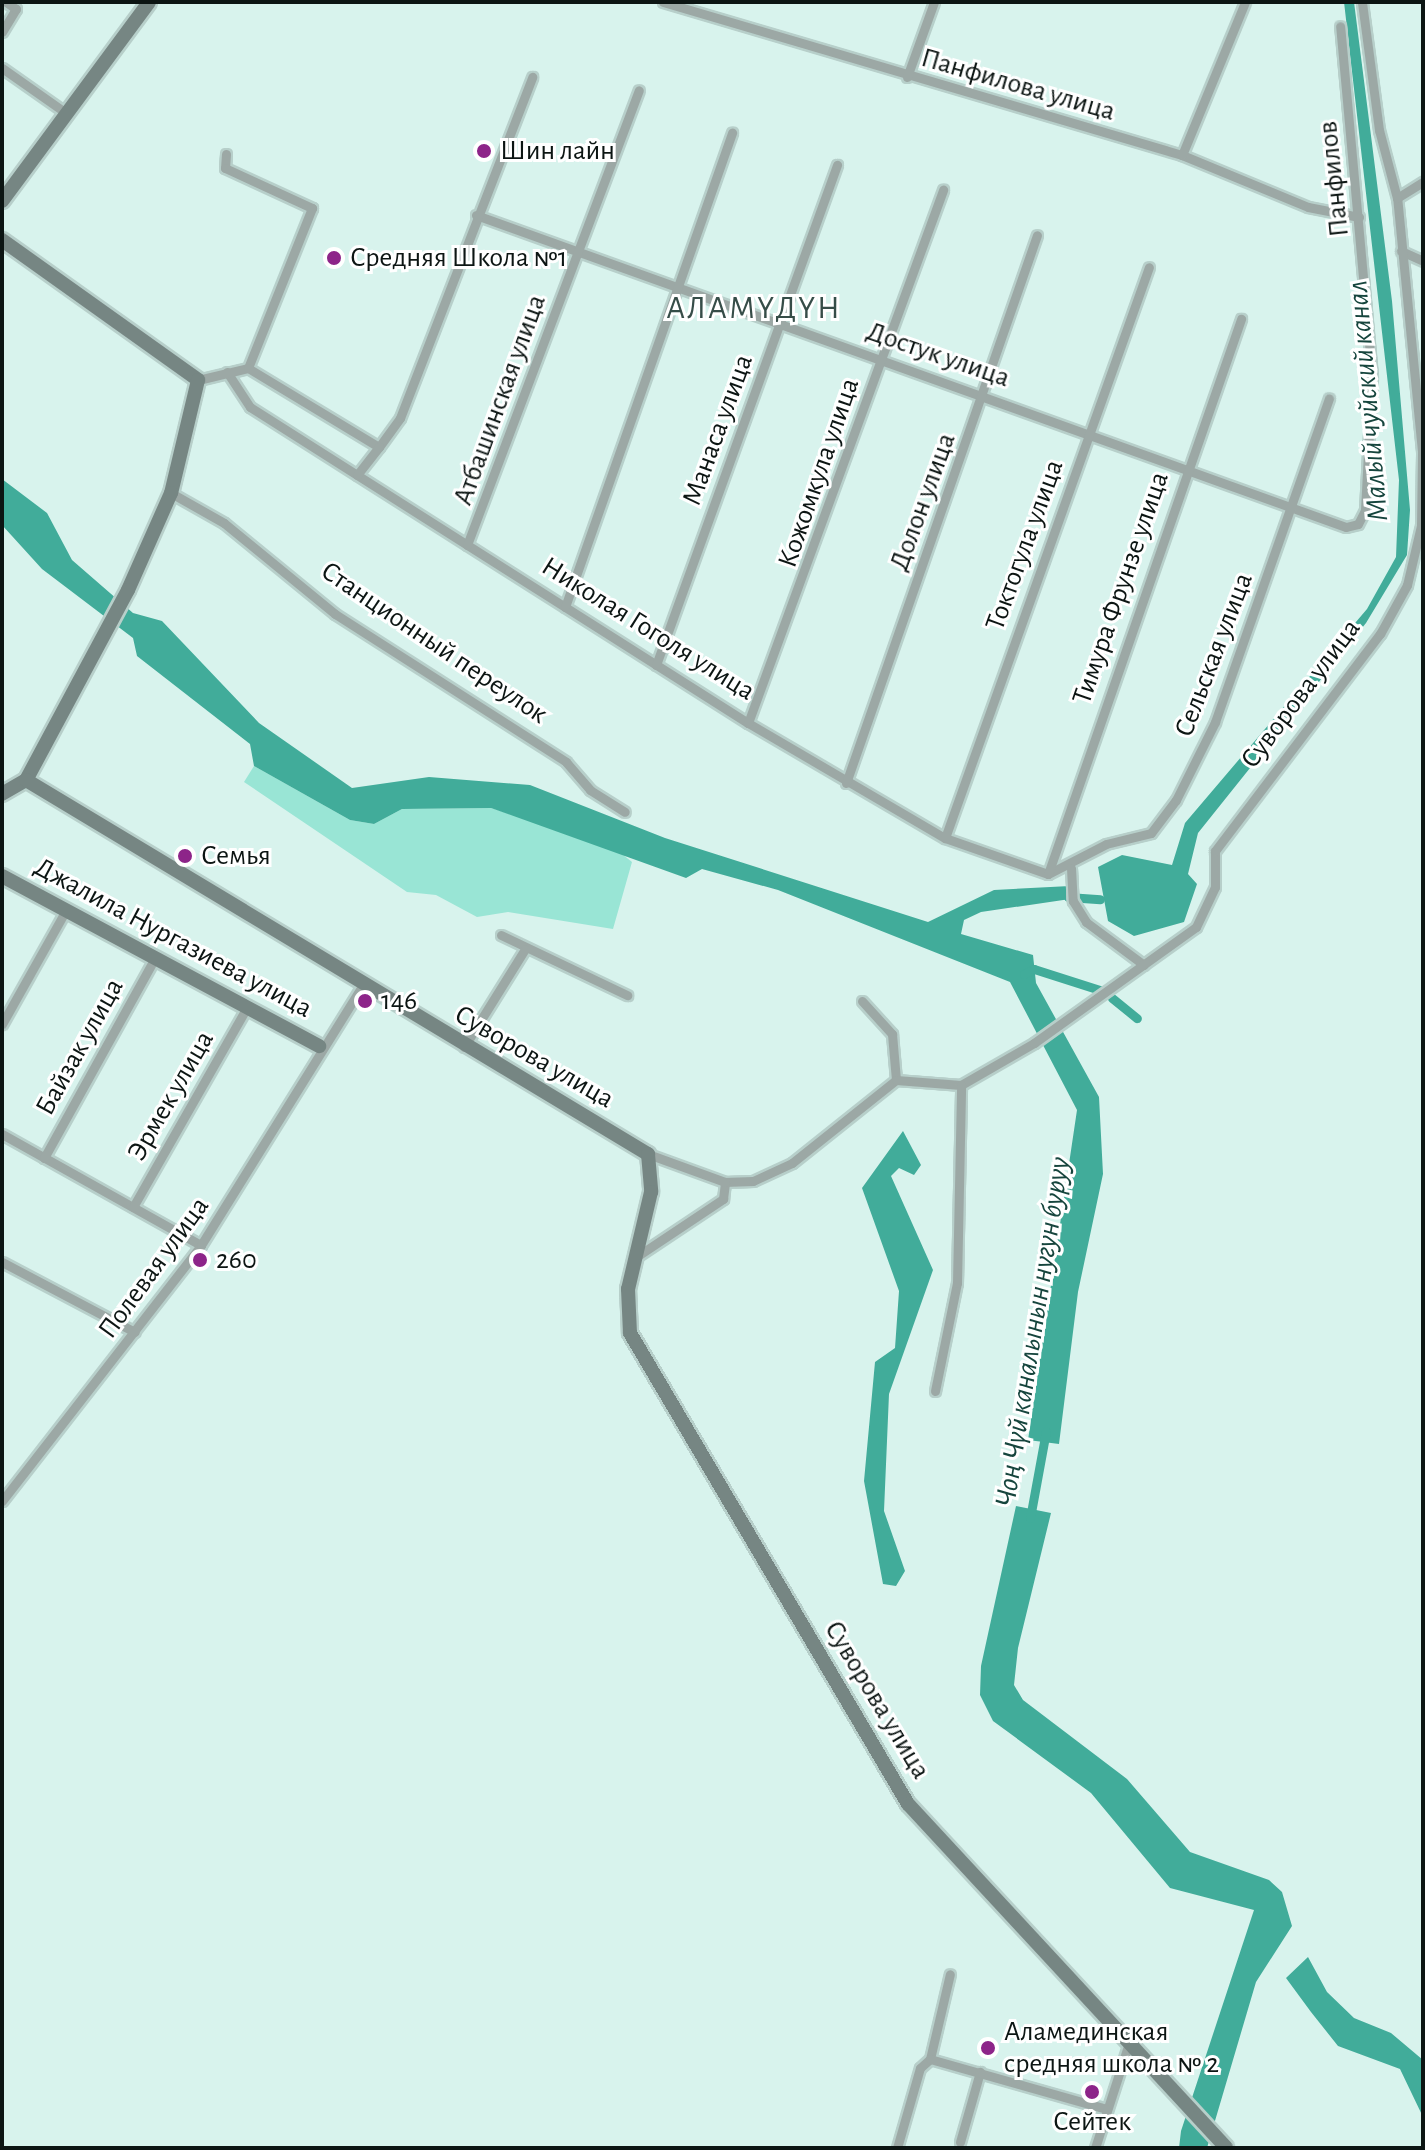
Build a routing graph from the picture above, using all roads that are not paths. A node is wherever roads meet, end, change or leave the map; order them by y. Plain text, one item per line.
1 (6, 2) edge
2 (149, 2) edge
3 (663, 2) edge
4 (934, 2) edge
5 (1245, 2) edge
6 (1362, 2) edge
7 (1340, 26) dead end
8 (2, 32) edge
9 (2, 68) edge
10 (532, 77) dead end
11 (907, 77) junction
12 (639, 90) dead end
13 (66, 113) junction
14 (732, 133) dead end
15 (226, 154) dead end
16 (1182, 155) junction
17 (837, 165) dead end
18 (1423, 182) edge
19 (943, 190) dead end
20 (1397, 198) junction
21 (2, 201) edge
22 (476, 215) junction
23 (1359, 217) junction
24 (1037, 235) dead end
25 (2, 240) edge
26 (577, 251) junction
27 (1401, 251) junction
28 (1423, 261) edge
29 (1149, 267) dead end
30 (676, 287) junction
31 (1241, 319) dead end
32 (780, 323) junction
33 (883, 358) junction
34 (248, 368) junction
35 (227, 372) junction
36 (198, 380) junction
37 (985, 395) junction
38 (1329, 399) dead end
39 (1089, 431) junction
40 (379, 447) junction
41 (1185, 466) junction
42 (357, 475) junction
43 (171, 493) junction
44 (1294, 506) junction
45 (467, 545) junction
46 (565, 607) junction
47 (656, 665) junction
48 (748, 723) junction
49 (26, 780) junction
50 (846, 783) junction
51 (2, 794) edge
52 (625, 812) dead end
53 (945, 838) junction
54 (1071, 868) junction
55 (1048, 874) junction
56 (2, 876) edge
57 (66, 910) junction
58 (501, 935) dead end
59 (525, 949) junction
60 (155, 958) junction
61 (1144, 965) junction
62 (363, 985) junction
63 (627, 995) dead end
64 (862, 1001) dead end
65 (247, 1007) junction
66 (2, 1024) edge
67 (319, 1046) junction
68 (464, 1047) junction
69 (896, 1080) junction
70 (961, 1085) junction
71 (2, 1134) edge
72 (648, 1154) junction
73 (44, 1158) junction
74 (725, 1182) junction
75 (133, 1207) junction
76 (201, 1245) junction
77 (636, 1258) junction
78 (2, 1262) edge
79 (135, 1332) junction
80 (935, 1391) dead end
81 (2, 1501) edge
82 (950, 1974) dead end
83 (1127, 2049) junction
84 (930, 2059) junction
85 (980, 2072) junction
86 (1107, 2109) junction
87 (960, 2142) dead end
88 (1223, 2145) edge
89 (897, 2148) edge
90 (1095, 2148) edge

1 - 8 street
2 - 13 street
3 - 11 street, Панфилова улица
4 - 11 street
5 - 16 street
6 - 20 street, Суворова улица
7 - 23 street, Панфилов
9 - 13 street
10 - 22 street
11 - 16 street, Панфилова улица
12 - 26 street, Атбашинская улица
13 - 21 street
14 - 30 street
15 - 34 street
16 - 23 street, Панфилова улица
17 - 32 street, Манаса улица
18 - 20 street
19 - 33 street, Кожомкула улица
20 - 27 street, Суворова улица
22 - 26 street, Достук улица
22 - 40 street
23 - 44 street, Панфилов
24 - 37 street, Долон улица
25 - 36 street
26 - 30 street, Достук улица
26 - 45 street, Атбашинская улица
27 - 28 street
27 - 61 street, Суворова улица
29 - 39 street, Токтогула улица
30 - 32 street, Достук улица
30 - 46 street
31 - 41 street, Тимура Фрунзе улица
32 - 33 street, Достук улица
32 - 47 street, Манаса улица
33 - 37 street, Достук улица
33 - 48 street, Кожомкула улица
34 - 35 street
34 - 40 street
35 - 36 street
35 - 42 street, Николая Гоголя улица
36 - 43 street
37 - 39 street, Достук улица
37 - 50 street, Долон улица
38 - 44 street, Сельская улица
39 - 41 street, Достук улица
39 - 53 street, Токтогула улица
40 - 42 street
41 - 44 street, Достук улица
41 - 55 street, Тимура Фрунзе улица
42 - 45 street, Николая Гоголя улица
43 - 49 street
43 - 52 street, Станционный переулок
44 - 54 street, Сельская улица
45 - 46 street, Николая Гоголя улица
46 - 47 street, Николая Гоголя улица
47 - 48 street, Николая Гоголя улица
48 - 50 street, Николая Гоголя улица
49 - 51 street
49 - 62 street, Суворова улица
50 - 53 street, Николая Гоголя улица
53 - 55 street, Николая Гоголя улица
54 - 55 street
54 - 61 street
56 - 57 street, Джалила Нургазиева улица
57 - 60 street, Джалила Нургазиева улица
57 - 66 street
58 - 59 street
59 - 63 street
59 - 68 street
60 - 65 street, Джалила Нургазиева улица
60 - 73 street, Байзак улица
61 - 70 street, Суворова улица
62 - 67 street, Полевая улица
62 - 68 street, Суворова улица
64 - 69 street
65 - 67 street, Джалила Нургазиева улица
65 - 75 street, Эрмек улица
67 - 76 street, Полевая улица
68 - 72 street, Суворова улица
69 - 70 street
69 - 74 street, Суворова улица
70 - 80 street
71 - 73 street
72 - 74 street, Суворова улица
72 - 77 street, Суворова улица
73 - 75 street
74 - 77 street
75 - 76 street
76 - 79 street, Полевая улица
77 - 83 street, Суворова улица
78 - 79 street
79 - 81 street, Полевая улица
82 - 84 street
83 - 86 street
83 - 88 street, Суворова улица
84 - 85 street
84 - 89 street
85 - 86 street
85 - 87 street
86 - 90 street

